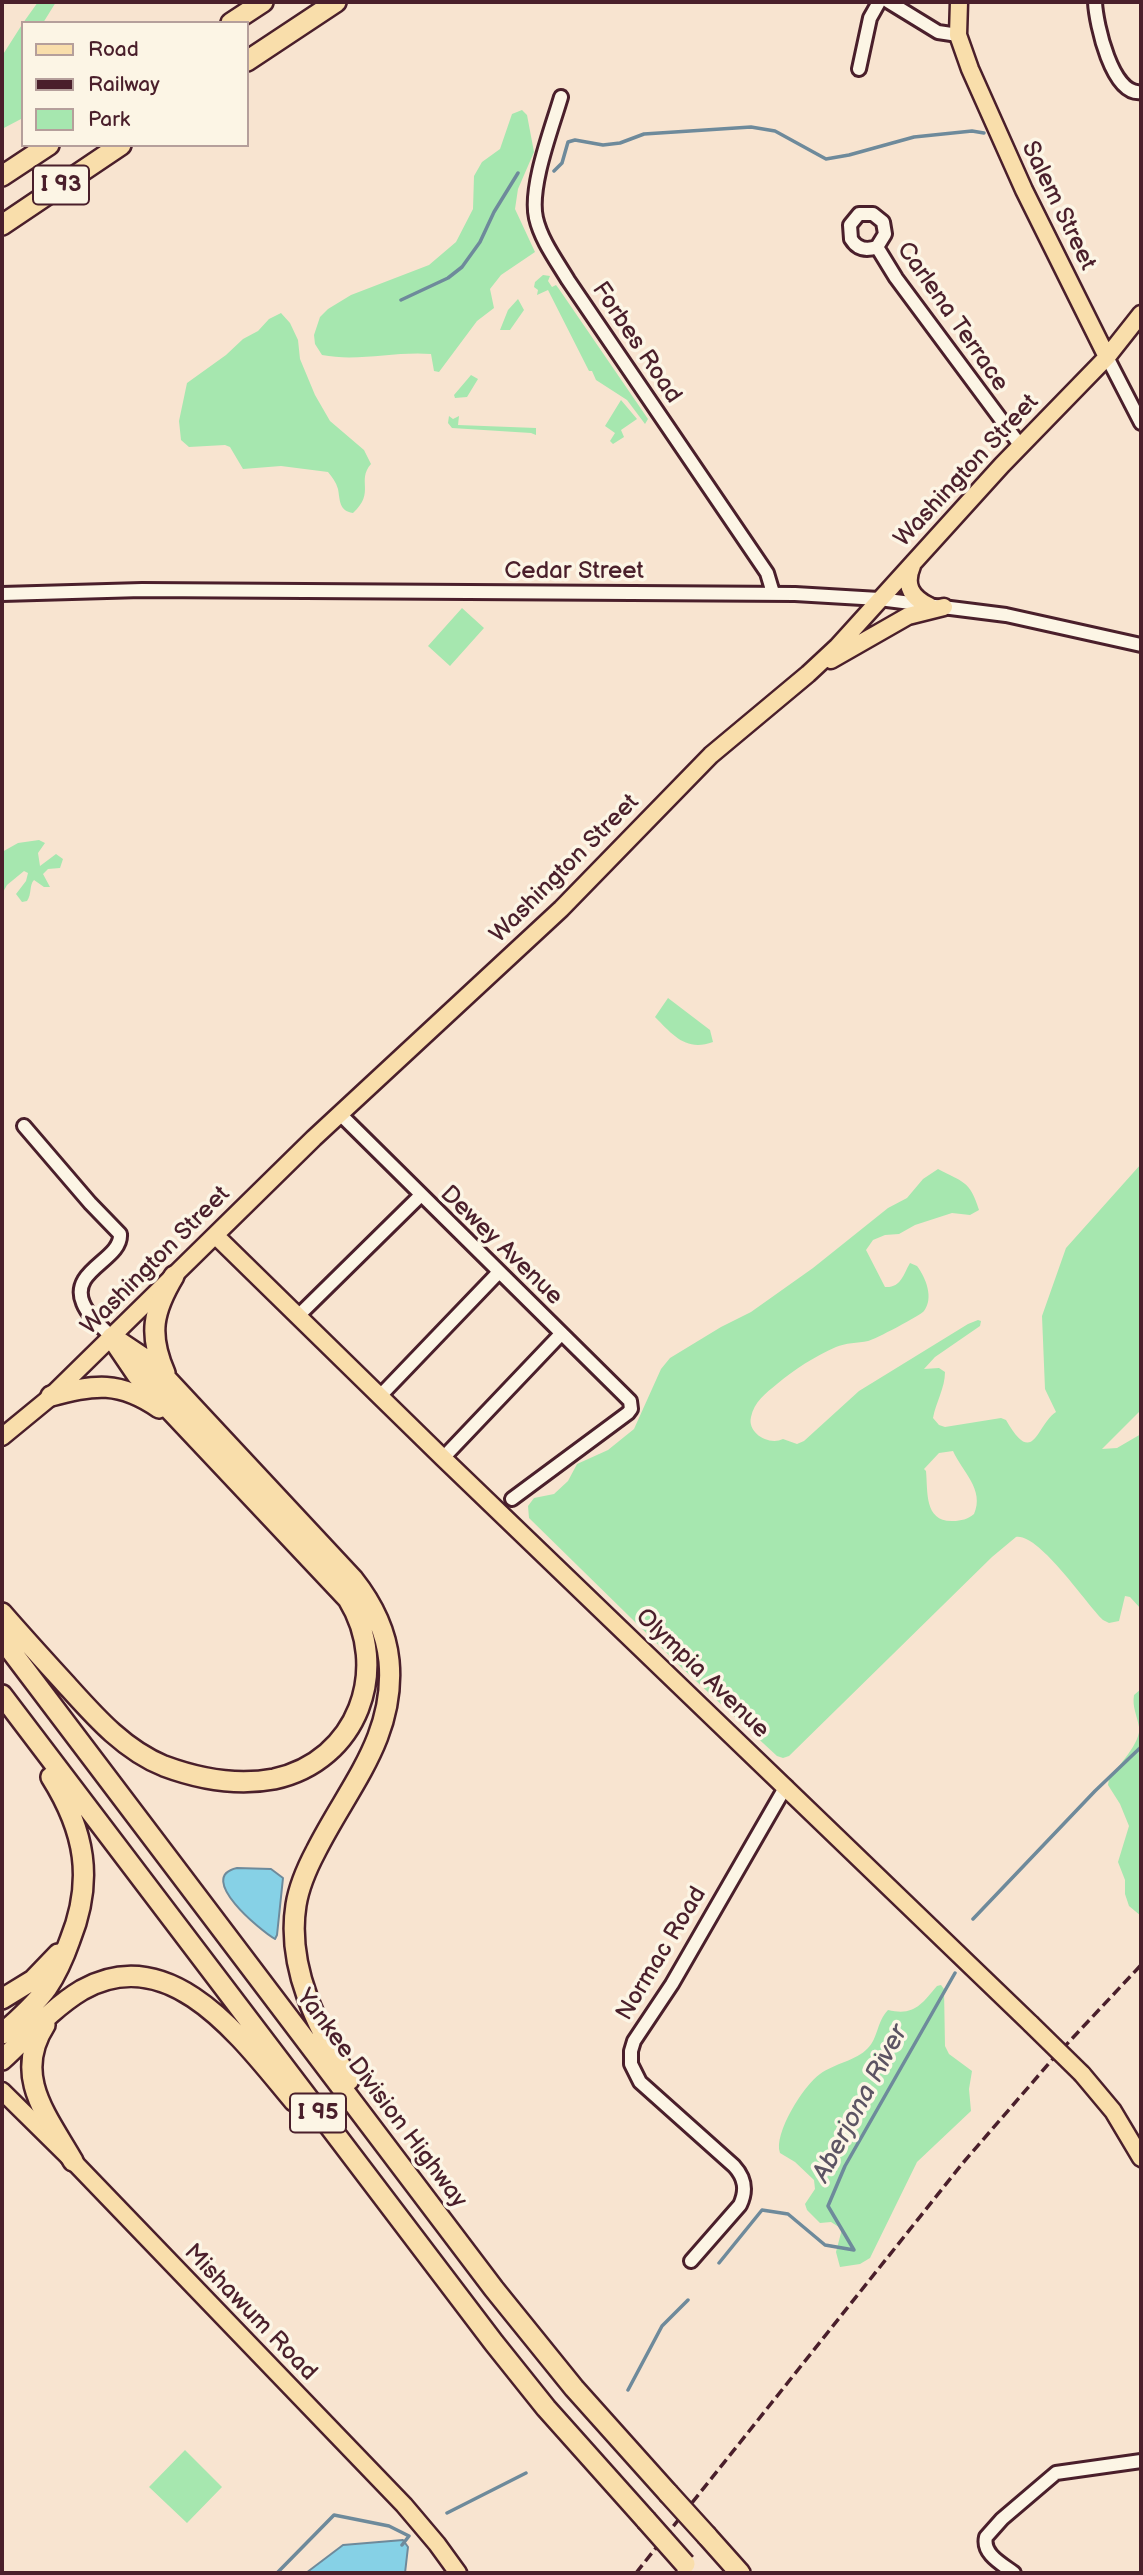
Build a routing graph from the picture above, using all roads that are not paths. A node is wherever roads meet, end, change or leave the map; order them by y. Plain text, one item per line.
1 (263, 2) edge
2 (335, 2) edge
3 (878, 2) edge
4 (889, 2) edge
5 (959, 2) edge
6 (1095, 2) edge
7 (234, 21) edge
8 (958, 35) junction
9 (248, 60) edge
10 (859, 69) dead end
11 (1139, 92) edge
12 (561, 97) dead end
13 (45, 147) edge
14 (118, 147) edge
15 (2, 176) edge
16 (2, 225) edge
17 (877, 247) dead end
18 (1141, 314) edge
19 (1107, 357) junction
20 (1141, 423) edge
21 (1020, 445) junction
22 (912, 565) junction
23 (774, 593) junction
24 (2, 594) edge
25 (879, 600) junction
26 (936, 607) junction
27 (1141, 645) edge
28 (808, 674) junction
29 (340, 1114) junction
30 (24, 1126) dead end
31 (420, 1196) junction
32 (215, 1235) junction
33 (499, 1272) junction
34 (174, 1276) junction
35 (298, 1316) junction
36 (561, 1334) junction
37 (112, 1337) junction
38 (173, 1386) junction
39 (51, 1396) junction
40 (380, 1396) junction
41 (192, 1433) junction
42 (2, 1437) edge
43 (443, 1458) junction
44 (512, 1499) dead end
45 (2, 1613) edge
46 (2, 1639) edge
47 (2, 1698) edge
48 (786, 1786) junction
49 (70, 1941) junction
50 (2, 1999) edge
51 (54, 2012) junction
52 (2, 2034) edge
53 (2, 2060) edge
54 (2, 2091) edge
55 (2, 2110) edge
56 (27, 2116) junction
57 (1141, 2158) edge
58 (73, 2161) junction
59 (404, 2171) junction
60 (414, 2240) junction
61 (691, 2260) dead end
62 (1141, 2461) edge
63 (689, 2568) edge
64 (458, 2573) edge
65 (740, 2573) edge
66 (1014, 2573) edge

1 - 7 highway
2 - 9 highway
3 - 10 street
4 - 8 street
5 - 8 main road, Salem Street
6 - 11 street
8 - 19 main road, Salem Street
12 - 23 street, Forbes Road
13 - 15 highway, I 93
14 - 16 highway, I 93
17 - 21 street, Carlena Terrace
18 - 19 main road, Washington Street
19 - 20 street, Salem Street
19 - 21 main road, Washington Street
21 - 22 main road, Washington Street
22 - 25 main road, Washington Street
22 - 26 main road
23 - 24 street, Cedar Street
23 - 25 street, Cedar Street
25 - 26 street, Cedar Street
25 - 28 main road, Washington Street
26 - 27 street, Cedar Street
26 - 28 main road
28 - 29 main road, Washington Street
29 - 31 street, Dewey Avenue
29 - 32 main road, Washington Street
30 - 37 street
31 - 33 street, Dewey Avenue
31 - 35 street
32 - 34 main road, Washington Street
32 - 35 main road, Olympia Avenue
33 - 36 street, Dewey Avenue
33 - 40 street
34 - 37 main road, Washington Street
34 - 38 highway
35 - 40 main road, Olympia Avenue
36 - 43 street
36 - 44 street, Dewey Avenue
37 - 38 highway
37 - 39 main road, Washington Street
37 - 41 highway
38 - 59 highway
39 - 41 highway
39 - 42 main road, Washington Street
40 - 43 main road, Olympia Avenue
41 - 45 highway
43 - 48 main road, Olympia Avenue
46 - 59 highway, Yankee Division Highway / I 95
47 - 49 highway
47 - 60 highway, I 95
48 - 57 main road, Olympia Avenue, bridge
48 - 61 street, Normac Road
49 - 50 highway
49 - 52 highway
51 - 53 highway
51 - 58 highway
51 - 60 highway
54 - 56 main road, Mishawum Road
55 - 56 main road
56 - 58 main road, Mishawum Road
58 - 64 main road, Mishawum Road
59 - 65 highway, Yankee Division Highway / I 95, bridge
60 - 63 highway, I 95, bridge
62 - 66 street

